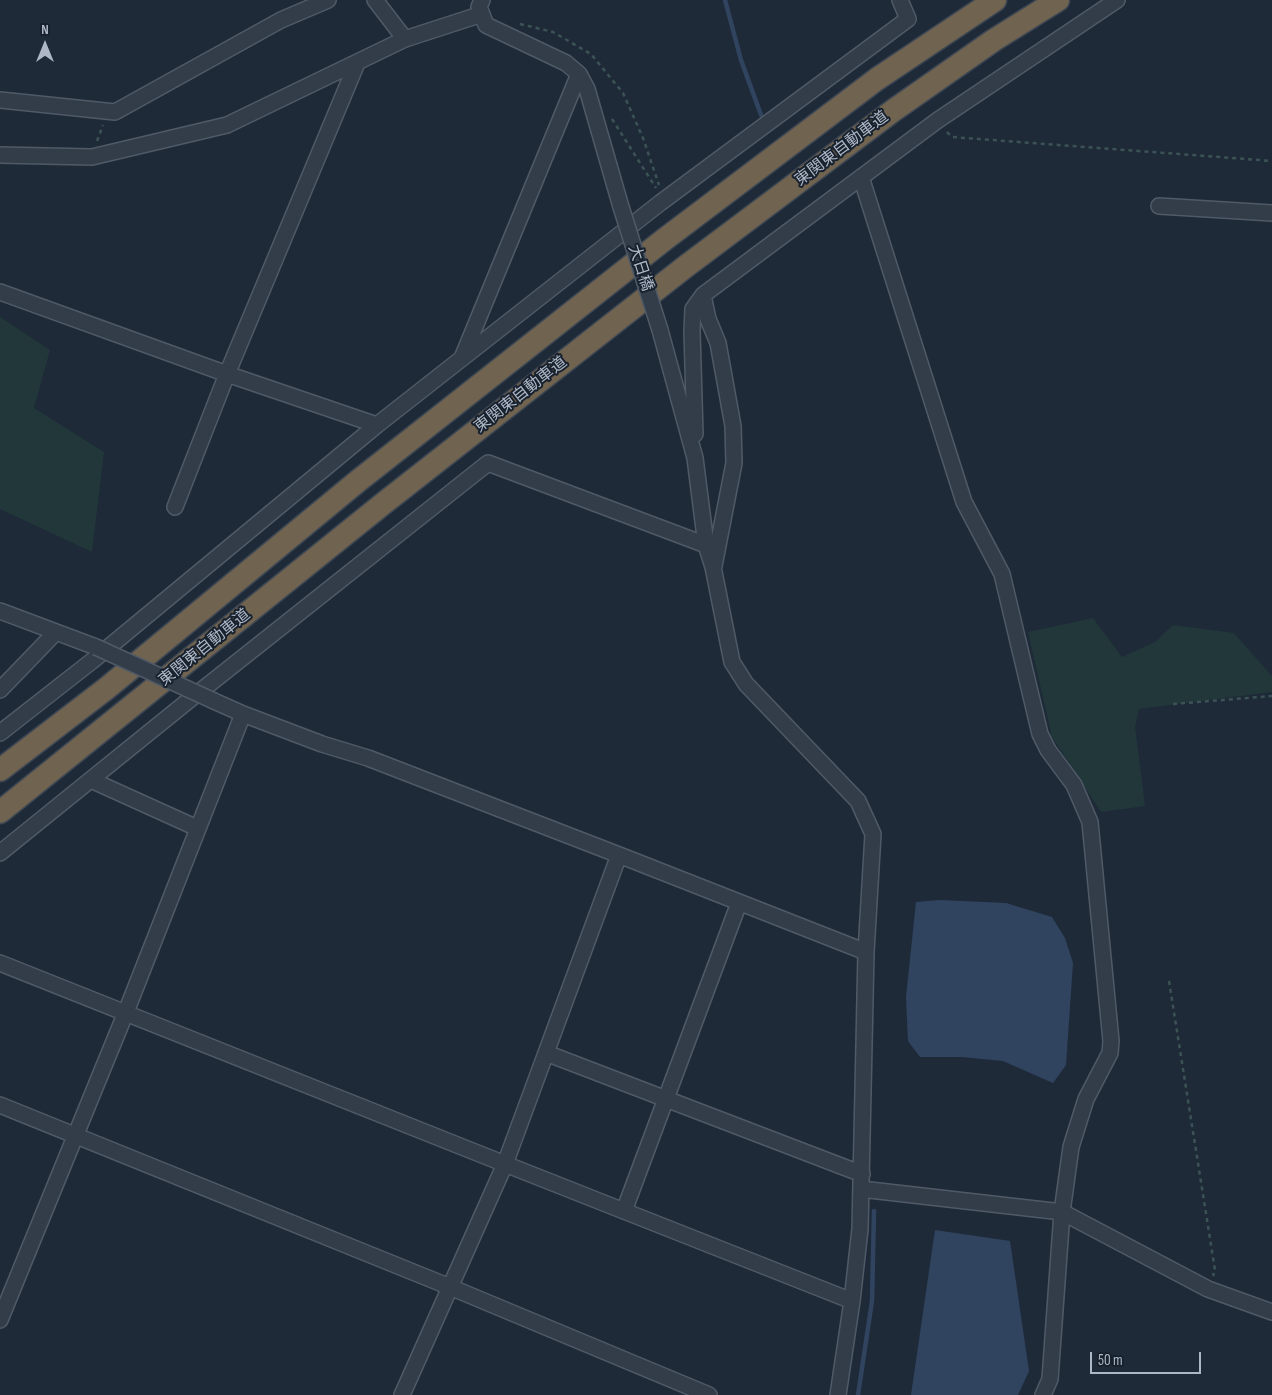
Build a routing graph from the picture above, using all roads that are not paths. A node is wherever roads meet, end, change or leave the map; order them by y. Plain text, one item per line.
1 (328, 0) edge
2 (376, 0) edge
3 (900, 0) edge
4 (995, 0) edge
5 (1058, 0) edge
6 (1117, 0) edge
7 (482, 7) edge
8 (405, 39) junction
9 (357, 63) junction
10 (579, 74) junction
11 (0, 100) edge
12 (0, 155) edge
13 (861, 177) junction
14 (1159, 206) dead end
15 (1272, 213) edge
16 (0, 292) edge
17 (703, 295) junction
18 (461, 359) junction
19 (227, 374) junction
20 (377, 425) junction
21 (695, 458) junction
22 (175, 507) dead end
23 (706, 545) junction
24 (713, 568) junction
25 (0, 612) edge
26 (56, 632) junction
27 (0, 690) edge
28 (243, 714) junction
29 (0, 733) edge
30 (0, 770) edge
31 (91, 780) junction
32 (0, 812) edge
33 (197, 828) junction
34 (0, 854) edge
35 (619, 855) junction
36 (739, 903) junction
37 (866, 952) junction
38 (0, 963) edge
39 (126, 1012) junction
40 (546, 1052) junction
41 (665, 1098) junction
42 (0, 1105) edge
43 (75, 1136) junction
44 (505, 1164) junction
45 (861, 1181) junction
46 (624, 1211) junction
47 (1062, 1212) junction
48 (450, 1287) junction
49 (852, 1302) junction
50 (1272, 1312) edge
51 (0, 1320) edge
52 (402, 1395) edge
53 (709, 1395) edge
54 (838, 1395) edge
55 (1043, 1395) edge

1 - 11 street
2 - 8 street
3 - 18 street
4 - 30 highway, 東関東自動車道
5 - 32 highway, 東関東自動車道
6 - 13 street
7 - 8 street
7 - 10 street
8 - 9 street
9 - 12 street
9 - 19 street
10 - 18 street
10 - 21 street, 大日橋, bridge
13 - 17 street
13 - 47 street
14 - 15 street
16 - 19 street
17 - 21 street
17 - 24 street
18 - 20 street
19 - 20 street
19 - 22 street
20 - 29 street
21 - 23 street
23 - 24 street
23 - 31 street
24 - 37 street
25 - 26 street
26 - 27 street
26 - 28 street, bridge
28 - 33 street
28 - 35 street
31 - 33 street
31 - 34 street
33 - 39 street
35 - 36 street
35 - 40 street
36 - 37 street
36 - 41 street
37 - 45 street
38 - 39 street
39 - 43 street
39 - 44 street
40 - 41 street
40 - 44 street
41 - 45 street
41 - 46 street
42 - 43 street
43 - 48 street
43 - 51 street
44 - 46 street
44 - 48 street
45 - 47 street
45 - 49 street
46 - 49 street
47 - 50 street
47 - 55 street
48 - 52 street
48 - 53 street
49 - 54 street

